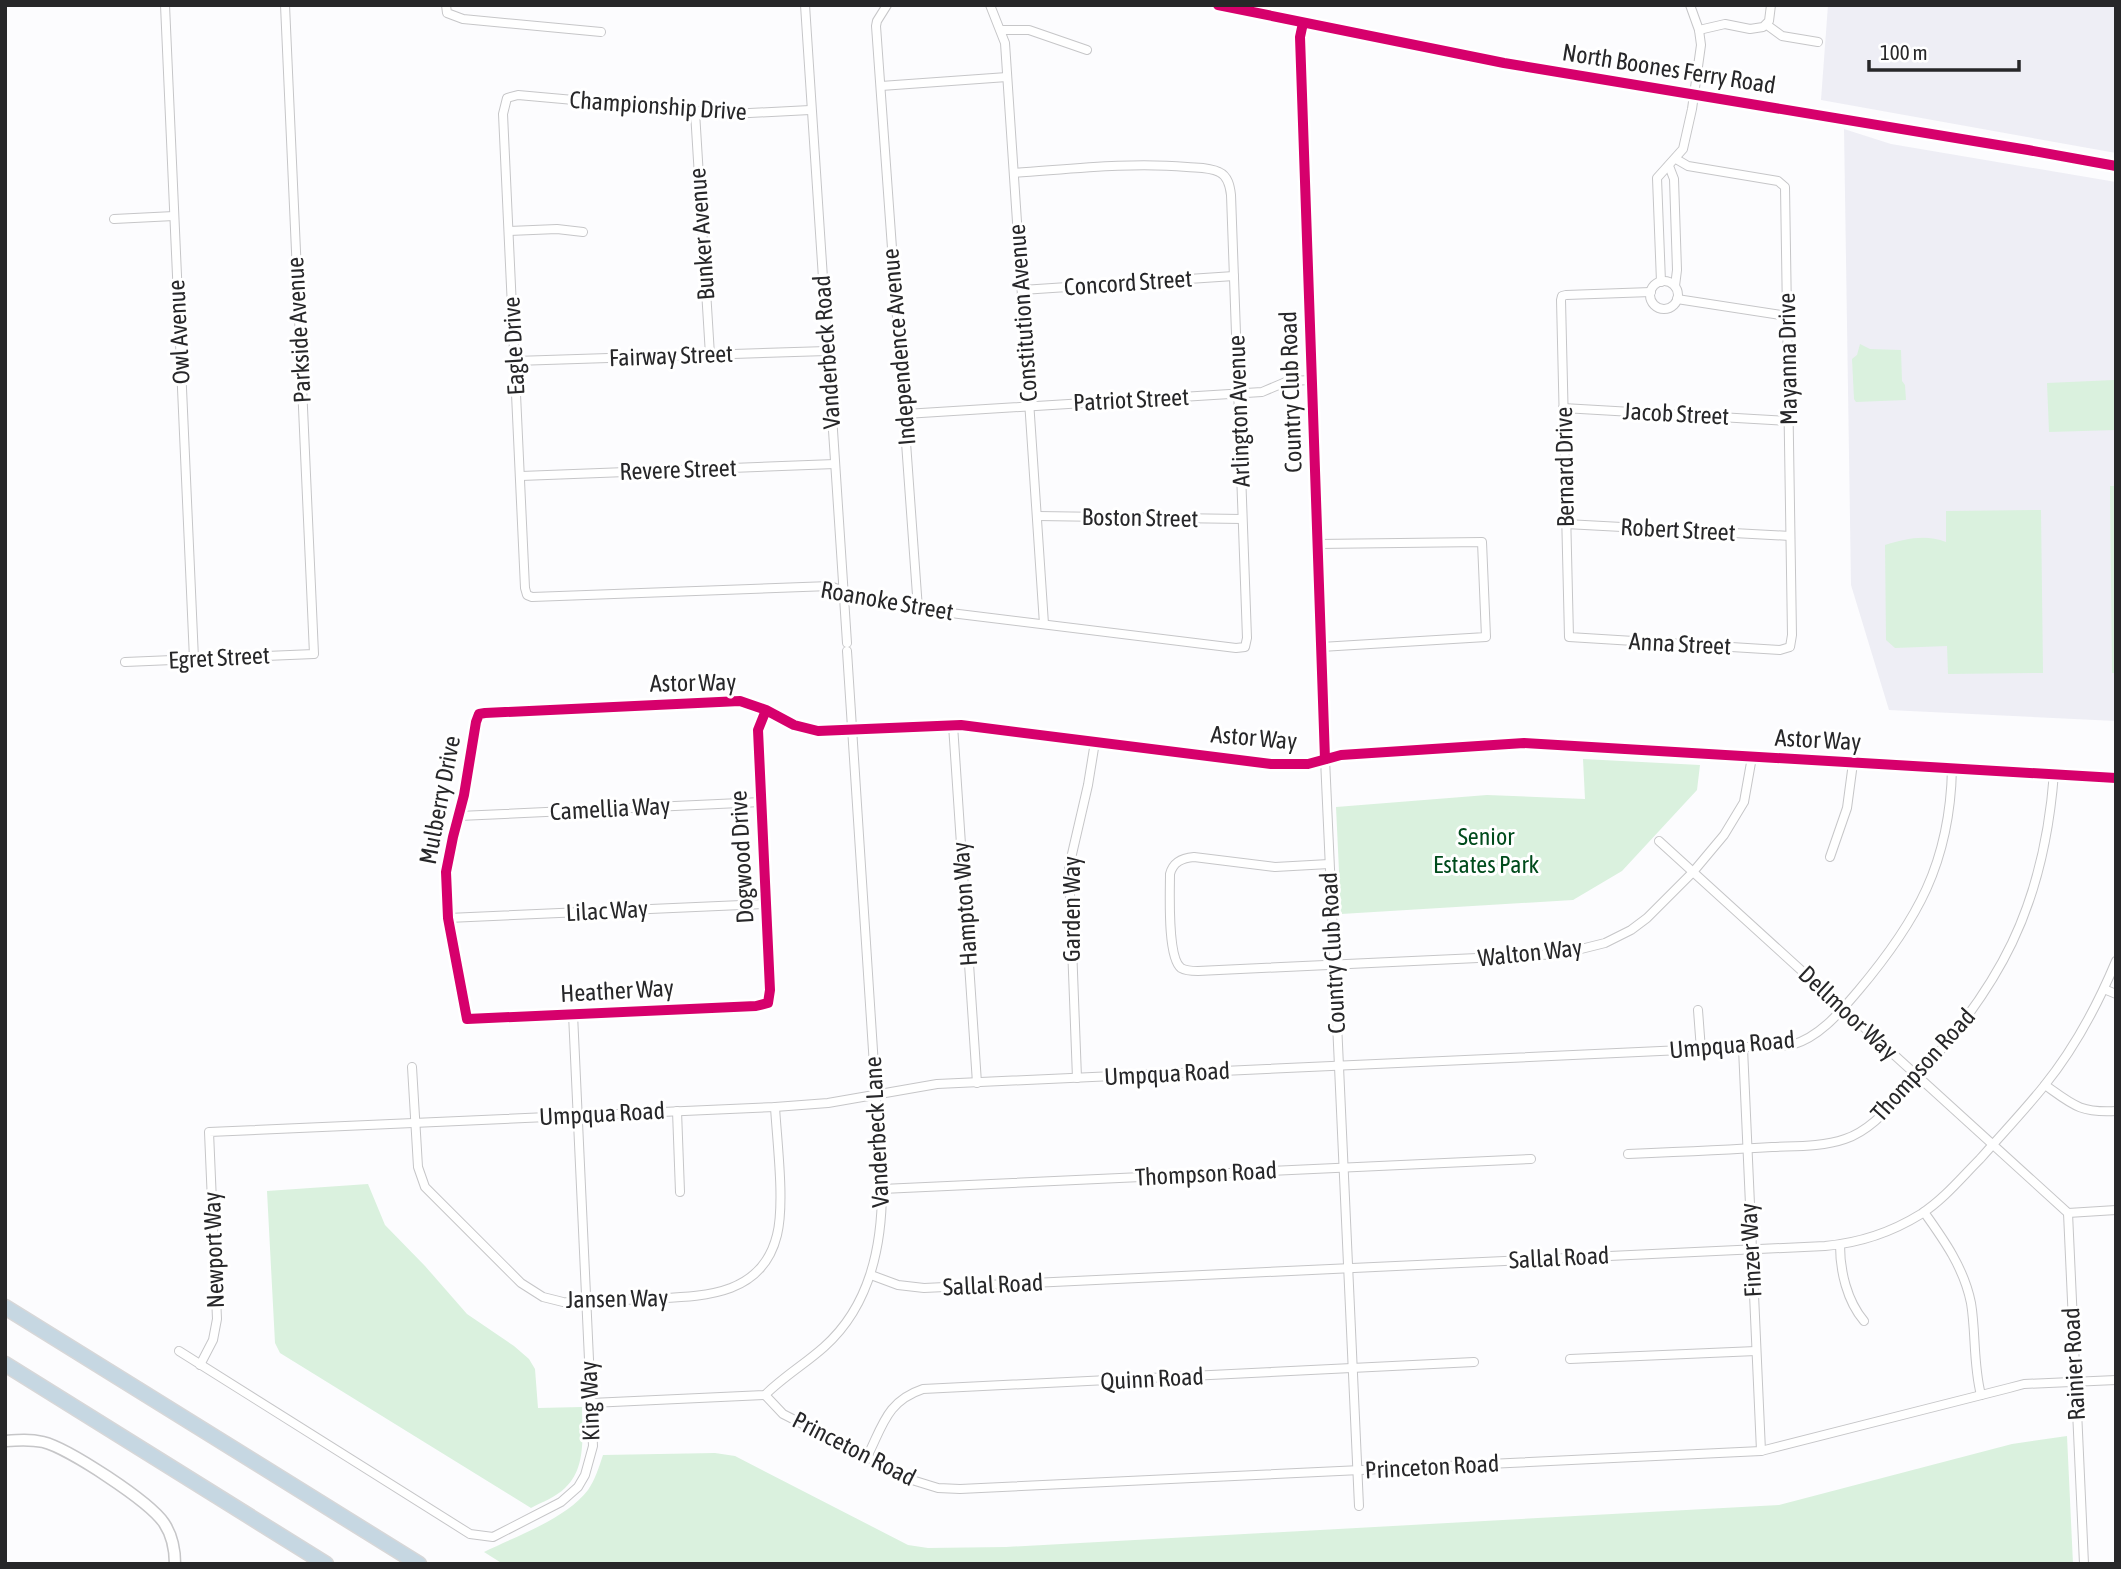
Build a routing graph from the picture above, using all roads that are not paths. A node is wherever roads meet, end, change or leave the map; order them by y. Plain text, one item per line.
1 (164, 5) edge
2 (285, 5) edge
3 (446, 5) edge
4 (805, 5) edge
5 (887, 5) edge
6 (990, 5) edge
7 (1218, 5) edge
8 (1690, 5) edge
9 (1772, 5) edge
10 (1303, 23) junction
11 (1766, 25) junction
12 (1001, 30) junction
13 (1699, 30) junction
14 (601, 32) dead end
15 (1818, 42) dead end
16 (1087, 50) dead end
17 (1007, 76) junction
18 (881, 86) junction
19 (1694, 95) junction
20 (507, 98) joint
21 (810, 110) junction
22 (695, 112) junction
23 (1673, 162) junction
24 (2116, 166) edge
25 (1014, 173) junction
26 (174, 216) junction
27 (114, 219) dead end
28 (509, 231) junction
29 (583, 232) dead end
30 (1234, 276) junction
31 (1661, 282) junction
32 (1675, 286) junction
33 (1022, 290) junction
34 (1651, 292) junction
35 (1677, 299) junction
36 (1787, 316) junction
37 (827, 351) junction
38 (710, 355) junction
39 (515, 361) junction
40 (1312, 380) junction
41 (1238, 394) junction
42 (1030, 406) junction
43 (1563, 408) junction
44 (905, 414) junction
45 (1788, 421) junction
46 (835, 464) junction
47 (521, 476) junction
48 (1038, 516) junction
49 (1242, 519) junction
50 (1566, 524) junction
51 (1790, 536) junction
52 (1317, 544) junction
53 (844, 591) junction
54 (527, 595) joint
55 (918, 609) junction
56 (1044, 624) junction
57 (1569, 637) joint
58 (847, 647) joint
59 (1244, 647) joint
60 (1321, 647) junction
61 (1790, 647) joint
62 (314, 654) joint
63 (194, 659) junction
64 (125, 662) dead end
65 (766, 710) junction
66 (479, 714) joint
67 (953, 725) junction
68 (853, 731) junction
69 (1095, 743) junction
70 (1752, 757) junction
71 (1325, 759) junction
72 (1853, 763) junction
73 (1952, 769) junction
74 (2054, 773) junction
75 (2116, 778) edge
76 (761, 802) junction
77 (459, 816) junction
78 (1659, 841) dead end
79 (1830, 857) dead end
80 (1329, 864) junction
81 (1693, 872) junction
82 (765, 904) junction
83 (449, 918) junction
84 (2116, 961) edge
85 (1334, 966) junction
86 (2104, 989) junction
87 (2116, 994) edge
88 (768, 1003) joint
89 (1843, 1007) junction
90 (1698, 1010) dead end
91 (573, 1014) junction
92 (467, 1019) joint
93 (1743, 1048) junction
94 (1701, 1049) junction
95 (1338, 1066) junction
96 (412, 1067) dead end
97 (1917, 1076) junction
98 (1077, 1078) junction
99 (977, 1083) junction
100 (2045, 1085) junction
101 (877, 1094) junction
102 (775, 1107) junction
103 (677, 1111) junction
104 (2116, 1111) edge
105 (578, 1115) junction
106 (415, 1123) junction
107 (209, 1132) joint
108 (1993, 1144) junction
109 (1747, 1149) junction
110 (1628, 1154) dead end
111 (1531, 1159) dead end
112 (1343, 1167) junction
113 (881, 1189) junction
114 (680, 1192) dead end
115 (2116, 1210) edge
116 (1924, 1212) junction
117 (2068, 1213) junction
118 (1840, 1245) junction
119 (1751, 1250) junction
120 (1348, 1268) junction
121 (871, 1275) junction
122 (586, 1302) junction
123 (5, 1307) edge
124 (1864, 1321) dead end
125 (179, 1351) dead end
126 (1756, 1351) junction
127 (1570, 1359) dead end
128 (1474, 1362) dead end
129 (5, 1364) edge
130 (200, 1365) junction
131 (1352, 1370) junction
132 (2116, 1380) edge
133 (2075, 1382) junction
134 (765, 1395) junction
135 (1981, 1395) junction
136 (591, 1403) junction
137 (5, 1441) edge
138 (1761, 1451) junction
139 (867, 1457) junction
140 (1358, 1471) junction
141 (1359, 1506) dead end
142 (175, 1564) edge
143 (326, 1564) edge
144 (419, 1564) edge
145 (2084, 1564) edge

1 - 26 street, Owl Avenue
2 - 62 street, Parkside Avenue
3 - 14 street
4 - 21 street, Vanderbeck Road
5 - 18 street, Independence Avenue
6 - 12 street, Constitution Avenue
7 - 10 main road, North Boones Ferry Road
8 - 13 street
9 - 11 street
10 - 19 main road, North Boones Ferry Road
10 - 40 street, Country Club Road
11 - 13 street
11 - 15 street
12 - 16 street
12 - 17 street, Constitution Avenue
13 - 19 street
17 - 18 street
17 - 25 street, Constitution Avenue
18 - 44 street, Independence Avenue
19 - 23 street
19 - 24 main road, North Boones Ferry Road
20 - 22 street, Championship Drive
20 - 28 street, Eagle Drive
21 - 22 street, Championship Drive
21 - 37 street, Vanderbeck Road
22 - 38 street, Bunker Avenue
23 - 31 street
23 - 32 street
23 - 36 street, Mayanna Drive
25 - 30 street, Arlington Avenue
25 - 33 street, Constitution Avenue
26 - 27 street
26 - 63 street, Owl Avenue
28 - 29 street
28 - 39 street, Eagle Drive
30 - 33 street, Concord Street
30 - 41 street, Arlington Avenue
31 - 32 street
31 - 34 street
32 - 35 street
33 - 42 street, Constitution Avenue
34 - 35 street
34 - 43 street, Bernard Drive
35 - 36 street
36 - 45 street, Mayanna Drive
37 - 38 street, Fairway Street
37 - 46 street, Vanderbeck Road
38 - 39 street, Fairway Street
39 - 47 street, Eagle Drive
40 - 41 street, Patriot Street
40 - 52 street, Country Club Road
41 - 42 street, Patriot Street
41 - 49 street, Arlington Avenue
42 - 44 street, Patriot Street
42 - 48 street, Constitution Avenue
43 - 45 street, Jacob Street
43 - 50 street, Bernard Drive
44 - 55 street, Independence Avenue
45 - 51 street, Mayanna Drive
46 - 47 street, Revere Street
46 - 53 street, Vanderbeck Road
47 - 54 street, Eagle Drive
48 - 49 street, Boston Street
48 - 56 street, Constitution Avenue
49 - 59 street, Arlington Avenue
50 - 51 street, Robert Street
50 - 57 street, Bernard Drive
51 - 61 street, Mayanna Drive
52 - 60 street, Country Club Road
52 - 60 street
53 - 54 street, Roanoke Street
53 - 55 street, Roanoke Street
53 - 58 street, Vanderbeck Road
55 - 56 street, Roanoke Street
56 - 59 street, Roanoke Street
57 - 61 street, Anna Street
58 - 68 street, Vanderbeck Lane
60 - 71 street, Country Club Road
62 - 63 street, Egret Street
63 - 64 street, Egret Street
65 - 66 street, Astor Way
65 - 68 street, Astor Way
65 - 76 street, Dogwood Drive
66 - 77 street, Mulberry Drive
67 - 68 street, Astor Way
67 - 69 street, Astor Way
67 - 99 street, Hampton Way
68 - 101 street, Vanderbeck Lane
69 - 71 street, Astor Way
69 - 98 street, Garden Way
70 - 71 street, Astor Way
70 - 72 street, Astor Way
70 - 81 street, Walton Way
71 - 80 street, Country Club Road
72 - 73 street, Astor Way
72 - 79 street
73 - 74 street, Astor Way
73 - 89 street, Umpqua Road
74 - 75 street, Astor Way
74 - 97 street, Thompson Road
76 - 77 street, Camellia Way
76 - 82 street, Dogwood Drive
77 - 83 street, Mulberry Drive
78 - 81 street, Dellmoor Way
80 - 85 street, Country Club Road
80 - 85 street, Walton Way
81 - 85 street, Walton Way
81 - 89 street, Dellmoor Way
82 - 83 street, Lilac Way
82 - 88 street, Dogwood Drive
83 - 92 street, Mulberry Drive
84 - 86 street, Sallal Road
85 - 95 street, Country Club Road
86 - 87 street
86 - 100 street, Sallal Road
88 - 91 street, Heather Way
89 - 93 street, Umpqua Road
89 - 97 street, Dellmoor Way
90 - 94 street
91 - 92 street, Heather Way
91 - 105 street, King Way
93 - 94 street, Umpqua Road
93 - 109 street, Finzer Way
94 - 95 street, Umpqua Road
95 - 98 street, Umpqua Road
95 - 112 street, Country Club Road
96 - 106 street, Jansen Way
97 - 108 street, Dellmoor Way
97 - 109 street, Thompson Road
98 - 99 street, Umpqua Road
99 - 101 street, Umpqua Road
100 - 104 street
100 - 108 street, Sallal Road
101 - 102 street, Umpqua Road
101 - 113 street, Vanderbeck Lane
102 - 103 street, Umpqua Road
102 - 122 street, Jansen Way
103 - 105 street, Umpqua Road
103 - 114 street
105 - 106 street, Umpqua Road
105 - 122 street, King Way
106 - 107 street, Umpqua Road
106 - 122 street, Jansen Way
107 - 130 street, Newport Way
108 - 116 street, Sallal Road
108 - 117 street, Dellmoor Way
109 - 110 street, Thompson Road
109 - 119 street, Finzer Way
111 - 112 street, Thompson Road
112 - 113 street, Thompson Road
112 - 120 street, Country Club Road
113 - 121 street, Vanderbeck Lane
115 - 117 street
116 - 118 street, Sallal Road
116 - 135 street
117 - 133 street, Rainier Road
118 - 119 street, Sallal Road
118 - 124 street
119 - 120 street, Sallal Road
119 - 126 street, Finzer Way
120 - 121 street, Sallal Road
120 - 131 street, Country Club Road
121 - 134 street, Vanderbeck Lane
122 - 136 street, King Way
123 - 144 highway
125 - 130 street, King Way
126 - 127 street
126 - 138 street, Finzer Way
128 - 131 street, Quinn Road
129 - 143 highway
130 - 136 street, King Way
131 - 139 street, Quinn Road
131 - 140 street, Country Club Road
132 - 133 street, Princeton Road
133 - 135 street, Princeton Road
133 - 145 street, Rainier Road
134 - 136 street
134 - 139 street, Princeton Road
135 - 138 street, Princeton Road
137 - 142 main road
138 - 140 street, Princeton Road
139 - 140 street, Princeton Road
140 - 141 street, Country Club Road

